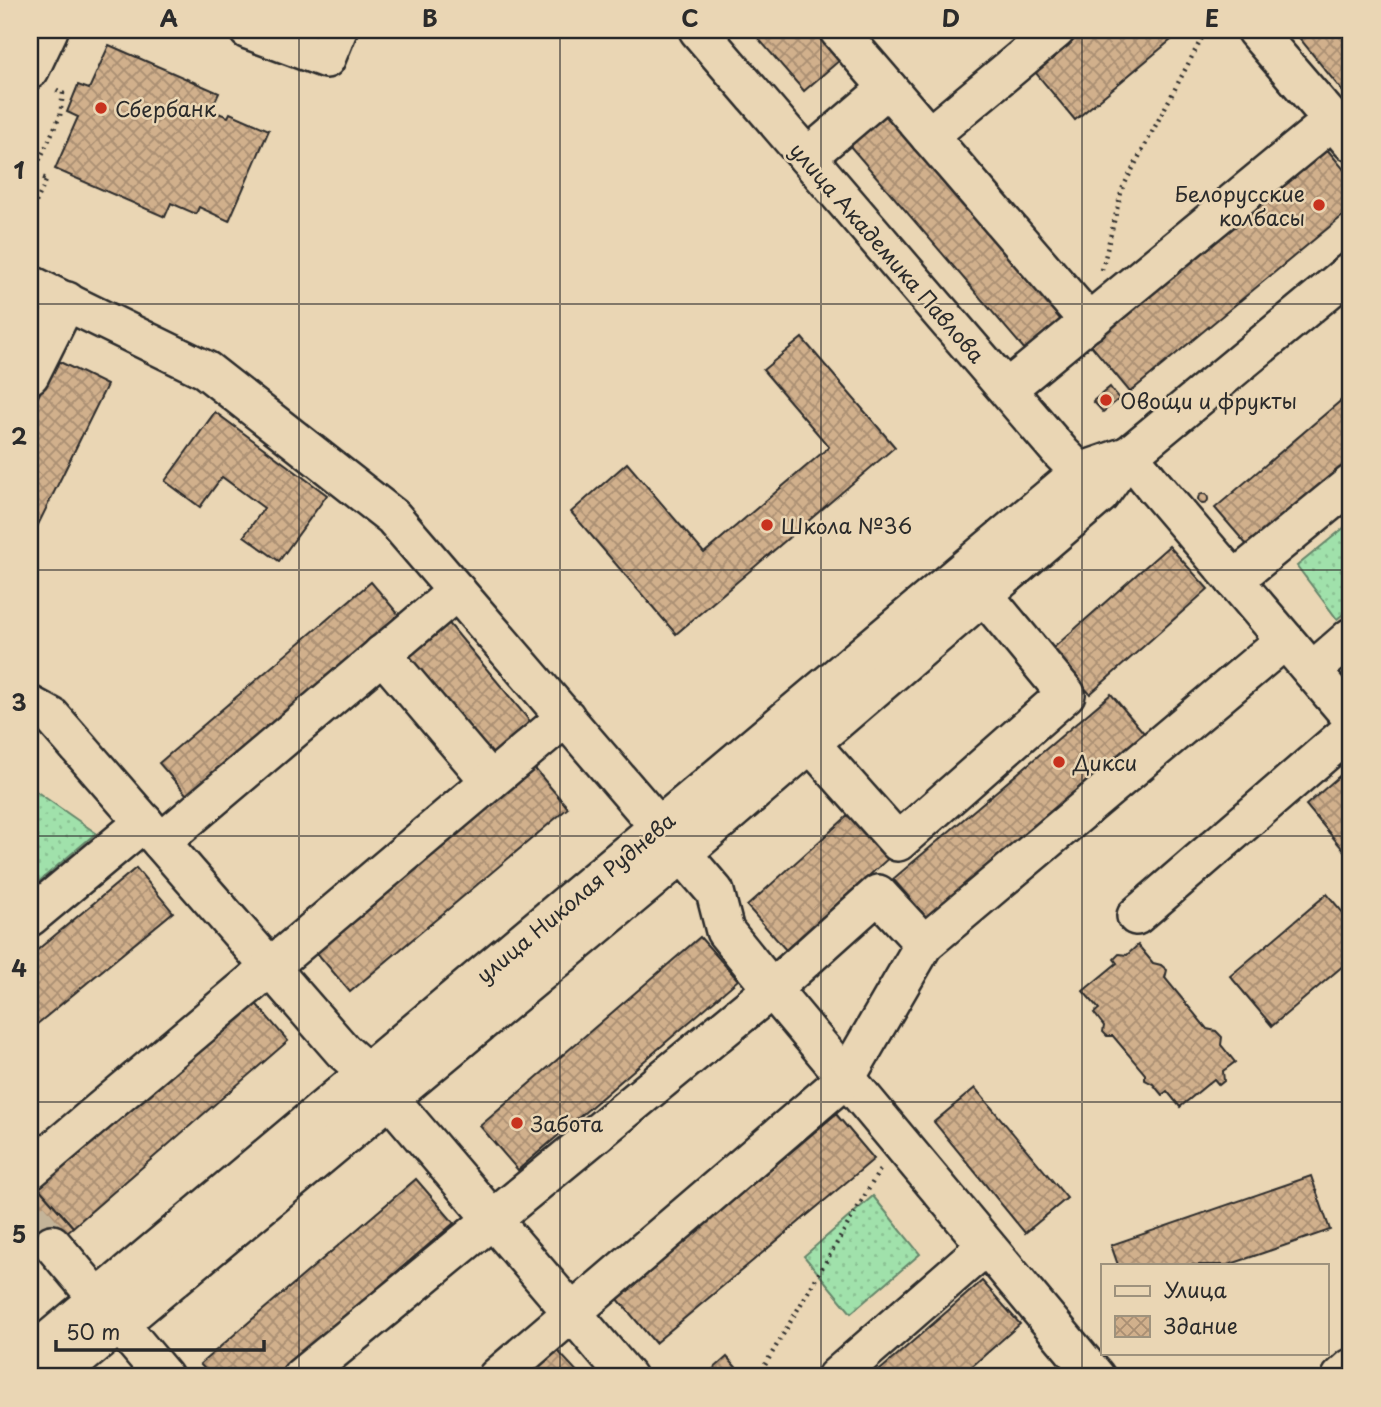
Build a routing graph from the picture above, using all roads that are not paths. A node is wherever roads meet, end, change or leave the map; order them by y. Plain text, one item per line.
1 (49, 30) edge
2 (248, 30) edge
3 (338, 30) edge
4 (698, 30) edge
5 (838, 30) edge
6 (1056, 30) edge
7 (1255, 30) edge
8 (41, 79) edge
9 (888, 88) junction
10 (1342, 131) edge
11 (929, 136) junction
12 (807, 157) junction
13 (1351, 271) edge
14 (30, 284) edge
15 (67, 301) junction
16 (1088, 322) junction
17 (30, 375) edge
18 (1007, 389) junction
19 (1129, 455) junction
20 (1080, 472) junction
21 (1351, 484) edge
22 (1234, 580) junction
23 (457, 591) junction
24 (984, 595) junction
25 (1351, 636) edge
26 (1285, 640) junction
27 (382, 654) junction
28 (1312, 671) junction
29 (30, 705) edge
30 (566, 717) junction
31 (1351, 717) edge
32 (1351, 730) edge
33 (811, 744) junction
34 (490, 781) junction
35 (152, 832) junction
36 (671, 840) junction
37 (30, 916) edge
38 (1136, 916) dead end
39 (924, 944) junction
40 (270, 967) junction
41 (772, 989) junction
42 (846, 1077) junction
43 (379, 1085) junction
44 (30, 1170) edge
45 (492, 1219) junction
46 (52, 1244) tunnel mouth
47 (986, 1246) junction
48 (108, 1312) junction
49 (572, 1313) junction
50 (30, 1356) edge
51 (1351, 1368) edge
52 (56, 1377) edge
53 (164, 1377) edge
54 (301, 1377) edge
55 (497, 1377) edge
56 (626, 1377) edge
57 (836, 1377) edge
58 (1096, 1377) edge
59 (1341, 1377) edge

1 - 8 street
2 - 3 street
4 - 12 street, улица Академика Павлова
5 - 9 street
6 - 11 street
7 - 10 street
9 - 11 street
9 - 12 street
10 - 16 street
11 - 16 street
12 - 18 street, улица Академика Павлова
13 - 19 street, улица Николая Руднева
14 - 15 street
15 - 17 street
15 - 23 street
16 - 18 street
18 - 20 street, улица Академика Павлова
19 - 20 street, улица Николая Руднева
19 - 22 street
19 - 24 street, улица Николая Руднева
20 - 36 street, улица Николая Руднева
21 - 22 street
22 - 26 street
23 - 27 street
23 - 30 street
24 - 33 street, улица Николая Руднева
24 - 33 street
25 - 28 street
26 - 28 street
26 - 39 street
27 - 34 street
27 - 35 street
28 - 31 street
29 - 35 street
30 - 34 street
30 - 36 street
32 - 38 street
33 - 36 street, улица Николая Руднева
34 - 40 street
35 - 37 street
35 - 40 street
36 - 41 street
36 - 43 street, улица Николая Руднева
39 - 41 street
39 - 42 street
40 - 43 street
40 - 44 street
41 - 42 street
41 - 45 street
42 - 47 street
42 - 49 street
43 - 45 street
43 - 48 street, улица Николая Руднева
45 - 49 street
45 - 54 street
46 - 48 street
47 - 57 street
47 - 58 street
48 - 50 street, улица Николая Руднева
48 - 52 street, улица Николая Руднева
48 - 53 street
49 - 55 street
49 - 56 street
51 - 59 street

